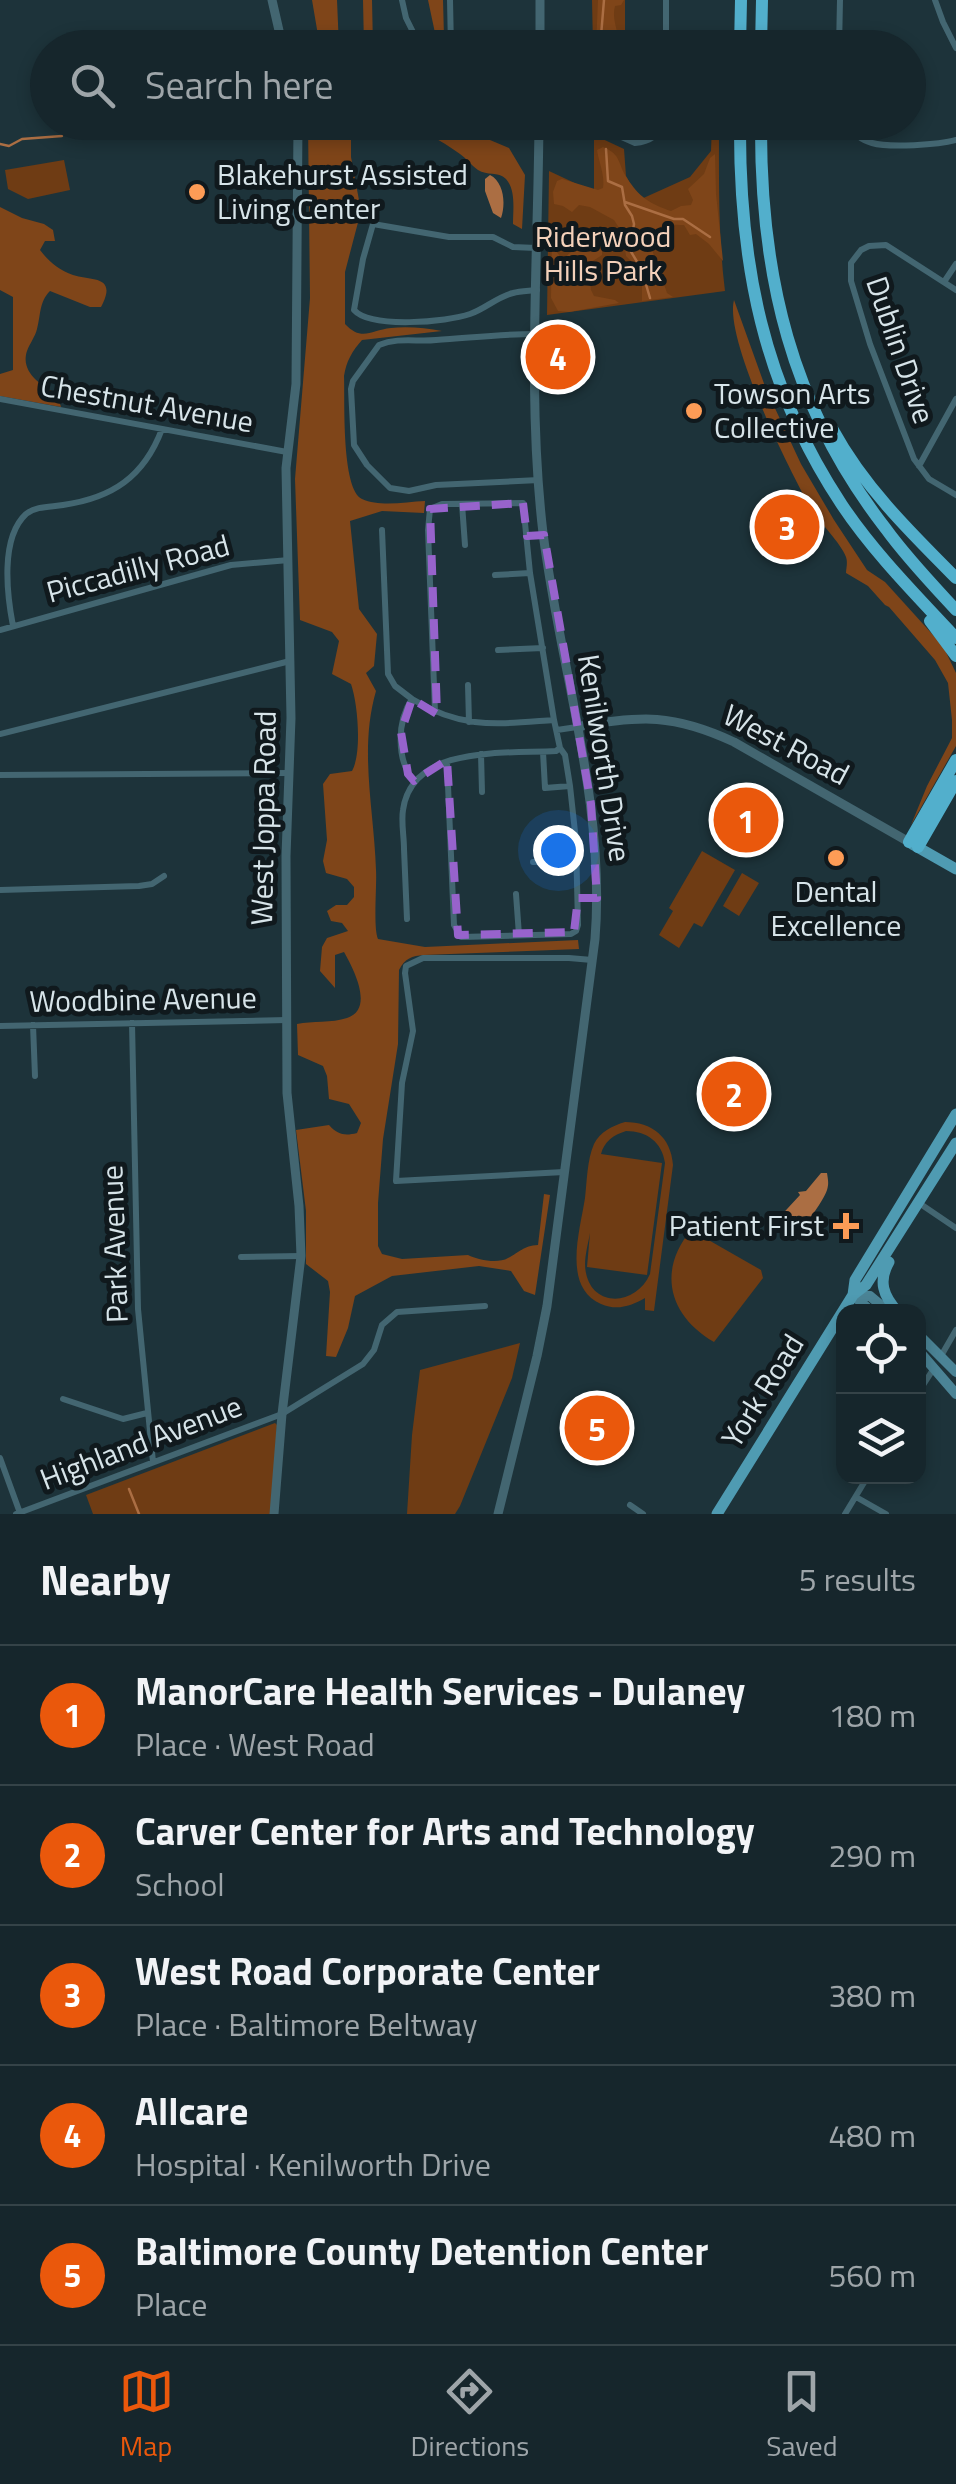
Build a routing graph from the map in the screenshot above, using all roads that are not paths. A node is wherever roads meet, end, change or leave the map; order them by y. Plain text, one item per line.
1 (272, 0) edge
2 (402, 0) edge
3 (450, 0) edge
4 (540, 0) edge
5 (666, 0) edge
6 (741, 0) edge
7 (762, 0) edge
8 (840, 0) edge
9 (935, 0) edge
10 (279, 30) edge
11 (412, 30) edge
12 (450, 30) edge
13 (540, 30) edge
14 (666, 30) edge
15 (740, 30) edge
16 (761, 30) edge
17 (839, 30) edge
18 (956, 48) edge
19 (298, 140) edge
20 (539, 140) edge
21 (740, 140) edge
22 (760, 140) edge
23 (865, 140) edge
24 (956, 140) edge
25 (537, 248) junction
26 (956, 264) edge
27 (944, 282) junction
28 (537, 290) junction
29 (956, 290) edge
30 (784, 329) junction
31 (536, 334) junction
32 (956, 398) edge
33 (0, 399) edge
34 (162, 429) junction
35 (287, 452) junction
36 (919, 468) junction
37 (539, 480) junction
38 (956, 495) edge
39 (462, 504) junction
40 (844, 508) junction
41 (382, 530) dead end
42 (544, 534) junction
43 (526, 536) junction
44 (465, 544) dead end
45 (289, 560) junction
46 (530, 573) junction
47 (495, 575) dead end
48 (956, 578) edge
49 (956, 610) edge
50 (13, 626) junction
51 (0, 630) edge
52 (956, 638) edge
53 (543, 648) junction
54 (498, 650) dead end
55 (956, 656) edge
56 (291, 660) junction
57 (468, 685) dead end
58 (412, 700) junction
59 (435, 712) junction
60 (554, 720) junction
61 (469, 722) junction
62 (577, 727) junction
63 (557, 730) junction
64 (0, 734) edge
65 (560, 748) junction
66 (543, 752) junction
67 (481, 754) junction
68 (956, 760) edge
69 (447, 762) junction
70 (289, 773) junction
71 (0, 775) edge
72 (414, 780) junction
73 (956, 781) edge
74 (570, 786) junction
75 (482, 792) dead end
76 (914, 845) junction
77 (576, 861) junction
78 (533, 862) dead end
79 (956, 868) edge
80 (164, 876) dead end
81 (0, 890) edge
82 (516, 894) dead end
83 (578, 898) junction
84 (597, 898) junction
85 (407, 919) dead end
86 (519, 936) junction
87 (592, 960) junction
88 (286, 1020) junction
89 (132, 1023) junction
90 (33, 1025) junction
91 (0, 1026) edge
92 (35, 1076) dead end
93 (956, 1114) edge
94 (956, 1143) edge
95 (564, 1172) junction
96 (920, 1203) junction
97 (956, 1228) edge
98 (899, 1236) junction
99 (300, 1256) junction
100 (241, 1257) dead end
101 (852, 1295) junction
102 (863, 1304) edge
103 (880, 1304) edge
104 (892, 1304) edge
105 (485, 1306) dead end
106 (836, 1325) edge
107 (832, 1328) junction
108 (956, 1330) edge
109 (926, 1341) edge
110 (942, 1356) junction
111 (926, 1358) edge
112 (934, 1367) junction
113 (956, 1372) edge
114 (926, 1380) edge
115 (956, 1394) edge
116 (63, 1399) dead end
117 (147, 1413) junction
118 (282, 1414) junction
119 (0, 1458) edge
120 (154, 1462) junction
121 (863, 1484) edge
122 (856, 1496) junction
123 (630, 1506) dead end
124 (19, 1514) edge
125 (274, 1514) edge
126 (498, 1514) edge
127 (643, 1514) edge
128 (716, 1514) edge
129 (845, 1514) edge
130 (886, 1514) edge

1 - 10 street
2 - 11 street
3 - 12 street
4 - 13 street
5 - 14 street
6 - 15 highway
7 - 16 highway
8 - 17 street
9 - 18 street
19 - 35 street, West Joppa Road
20 - 25 street, Kenilworth Drive
21 - 40 highway
22 - 30 highway
23 - 24 street
25 - 28 street, Kenilworth Drive
25 - 28 street
26 - 27 street
27 - 29 street, Dublin Drive
27 - 36 street, Dublin Drive
28 - 31 street, Kenilworth Drive
30 - 48 highway
30 - 49 highway
31 - 37 street, Kenilworth Drive
31 - 37 street
32 - 36 street
33 - 34 street, Chestnut Avenue
34 - 35 street, Chestnut Avenue
34 - 50 street
35 - 45 street, West Joppa Road
36 - 38 street, Dublin Drive
37 - 42 street, Kenilworth Drive
39 - 43 street
39 - 44 street
39 - 59 street
40 - 52 highway
40 - 55 highway
41 - 58 street
42 - 43 street
42 - 62 street, Kenilworth Drive
43 - 46 street
45 - 50 street, Piccadilly Road
45 - 56 street, West Joppa Road
46 - 47 street
46 - 53 street
50 - 51 street, Piccadilly Road
53 - 54 street
53 - 60 street
56 - 64 street
56 - 70 street, West Joppa Road
57 - 61 street
58 - 59 street
58 - 72 street
59 - 61 street
60 - 61 street
60 - 63 street
62 - 63 street
62 - 76 street, West Road
62 - 84 street, Kenilworth Drive
63 - 65 street
65 - 66 street
65 - 74 street
66 - 67 street
66 - 74 street
67 - 69 street
67 - 75 street
68 - 76 highway
69 - 72 street
69 - 86 street
70 - 71 street
70 - 88 street, West Joppa Road
72 - 85 street
73 - 76 highway
74 - 77 street
76 - 79 main road, West Road
77 - 78 street
77 - 83 street
80 - 81 street
82 - 86 street
83 - 84 street
83 - 86 street
84 - 87 street, Kenilworth Drive
87 - 95 street, Kenilworth Drive
87 - 95 street
88 - 89 street, Woodbine Avenue
88 - 99 street, West Joppa Road
89 - 90 street, Woodbine Avenue
89 - 117 street, Park Avenue
90 - 91 street, Woodbine Avenue
90 - 92 street
93 - 101 main road, York Road
94 - 96 main road, York Road
95 - 126 street, Kenilworth Drive
96 - 97 street
96 - 98 main road, York Road
98 - 101 main road, York Road
98 - 104 main road
99 - 100 street
99 - 118 street, West Joppa Road
101 - 102 main road
101 - 103 main road
101 - 107 main road, York Road
105 - 118 street, Highland Avenue
106 - 107 main road
107 - 128 main road, York Road
108 - 110 street
109 - 110 main road
110 - 112 main road
110 - 113 main road
111 - 112 main road
112 - 114 street
112 - 115 main road
116 - 117 street
117 - 120 street, Park Avenue
118 - 120 street, Highland Avenue
118 - 125 street, West Joppa Road
119 - 124 street
120 - 124 street, Highland Avenue
121 - 122 street
122 - 129 street
122 - 130 street
123 - 127 street

